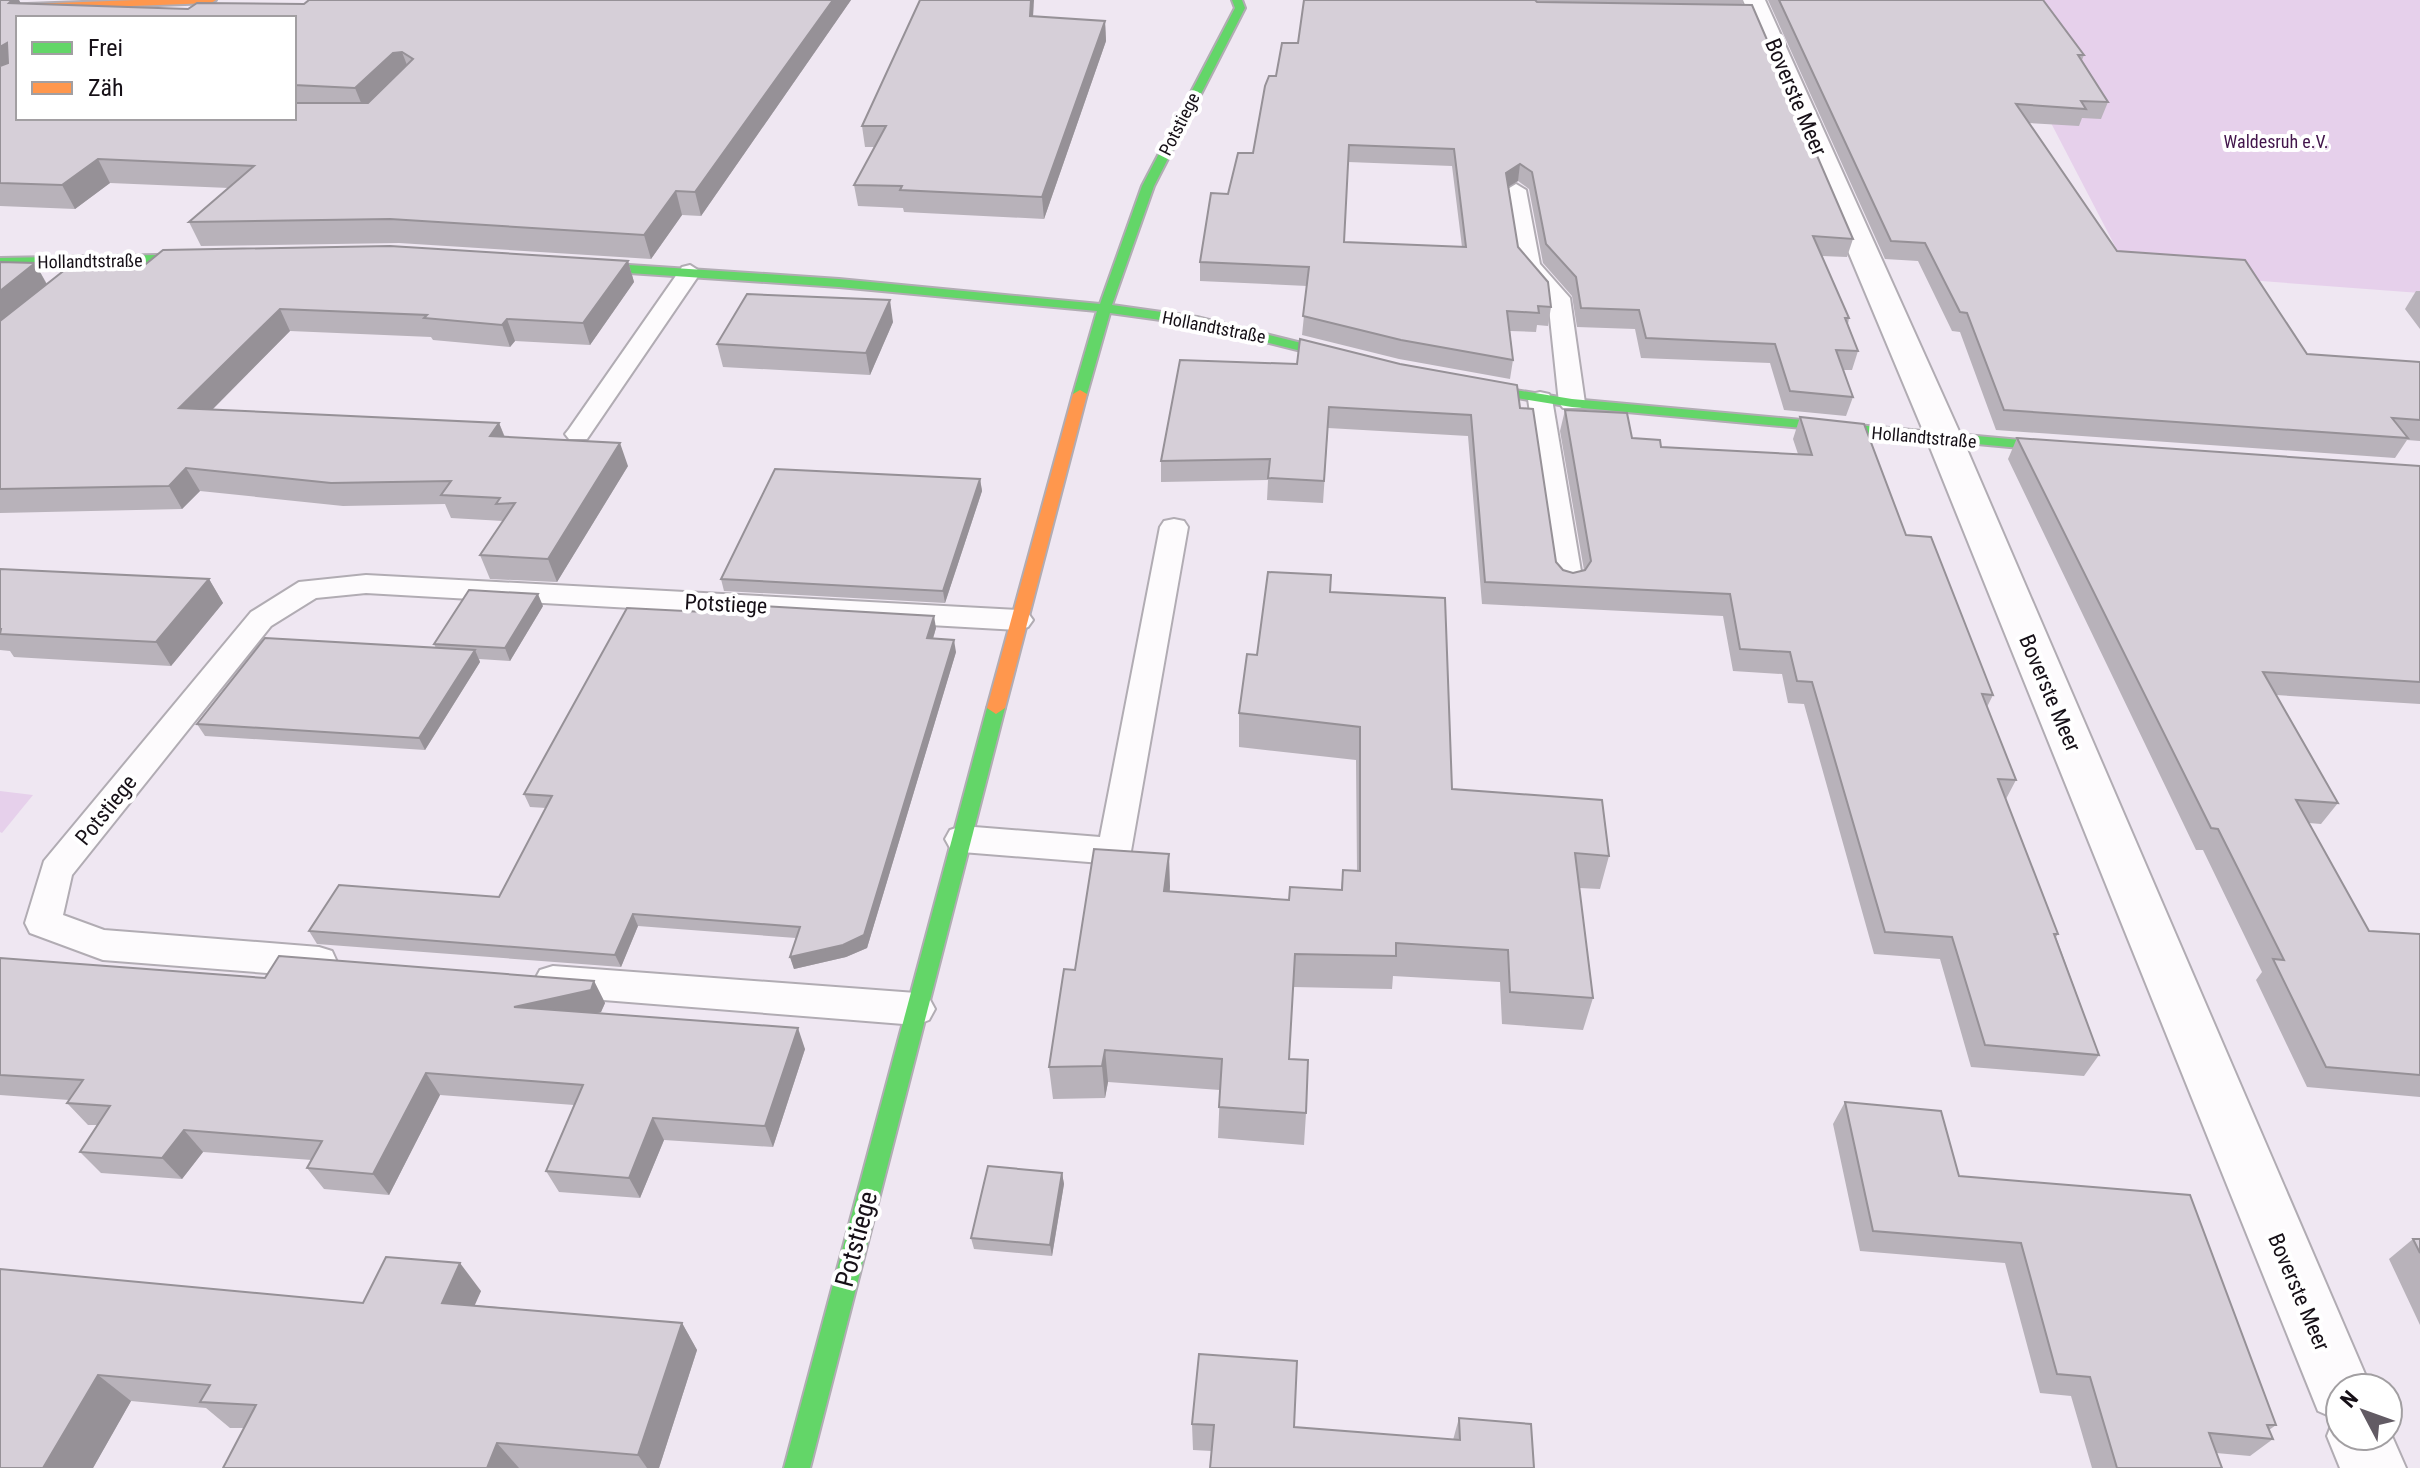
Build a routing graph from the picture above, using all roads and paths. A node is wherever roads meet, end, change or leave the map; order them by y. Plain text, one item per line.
1 (211, 0) edge
2 (1237, 0) edge
3 (0, 8) edge
4 (1753, 9) edge
5 (1516, 190) edge
6 (224, 258) edge
7 (97, 260) junction
8 (0, 262) edge
9 (552, 264) edge
10 (690, 272) junction
11 (73, 280) edge
12 (1104, 308) junction
13 (1382, 368) edge
14 (1443, 381) edge
15 (1540, 399) junction
16 (1572, 403) junction
17 (578, 434) dead end
18 (1945, 440) junction
19 (2087, 450) edge
20 (1174, 527) dead end
21 (1569, 583) edge
22 (1018, 620) junction
23 (962, 839) junction
24 (342, 964) edge
25 (518, 978) edge
26 (916, 1009) junction
27 (2333, 1372) edge
28 (797, 1468) edge

1 - 3 street
2 - 12 street, Potstiege
4 - 18 street, Boverste Meer
5 - 16 lane
6 - 7 street, Hollandtstraße
7 - 8 street, Hollandtstraße
7 - 11 lane
9 - 10 street, Hollandtstraße
10 - 12 street, Hollandtstraße
10 - 17 lane
12 - 13 street, Hollandtstraße
12 - 22 street, Potstiege
14 - 15 street, Hollandtstraße
15 - 16 street, Hollandtstraße
15 - 21 lane
16 - 18 street, Hollandtstraße
18 - 19 street, Hollandtstraße
18 - 27 street, Boverste Meer
20 - 23 lane
22 - 23 street, Potstiege
22 - 24 lane, Potstiege
23 - 26 street, Potstiege
25 - 26 lane
26 - 28 street, Potstiege

